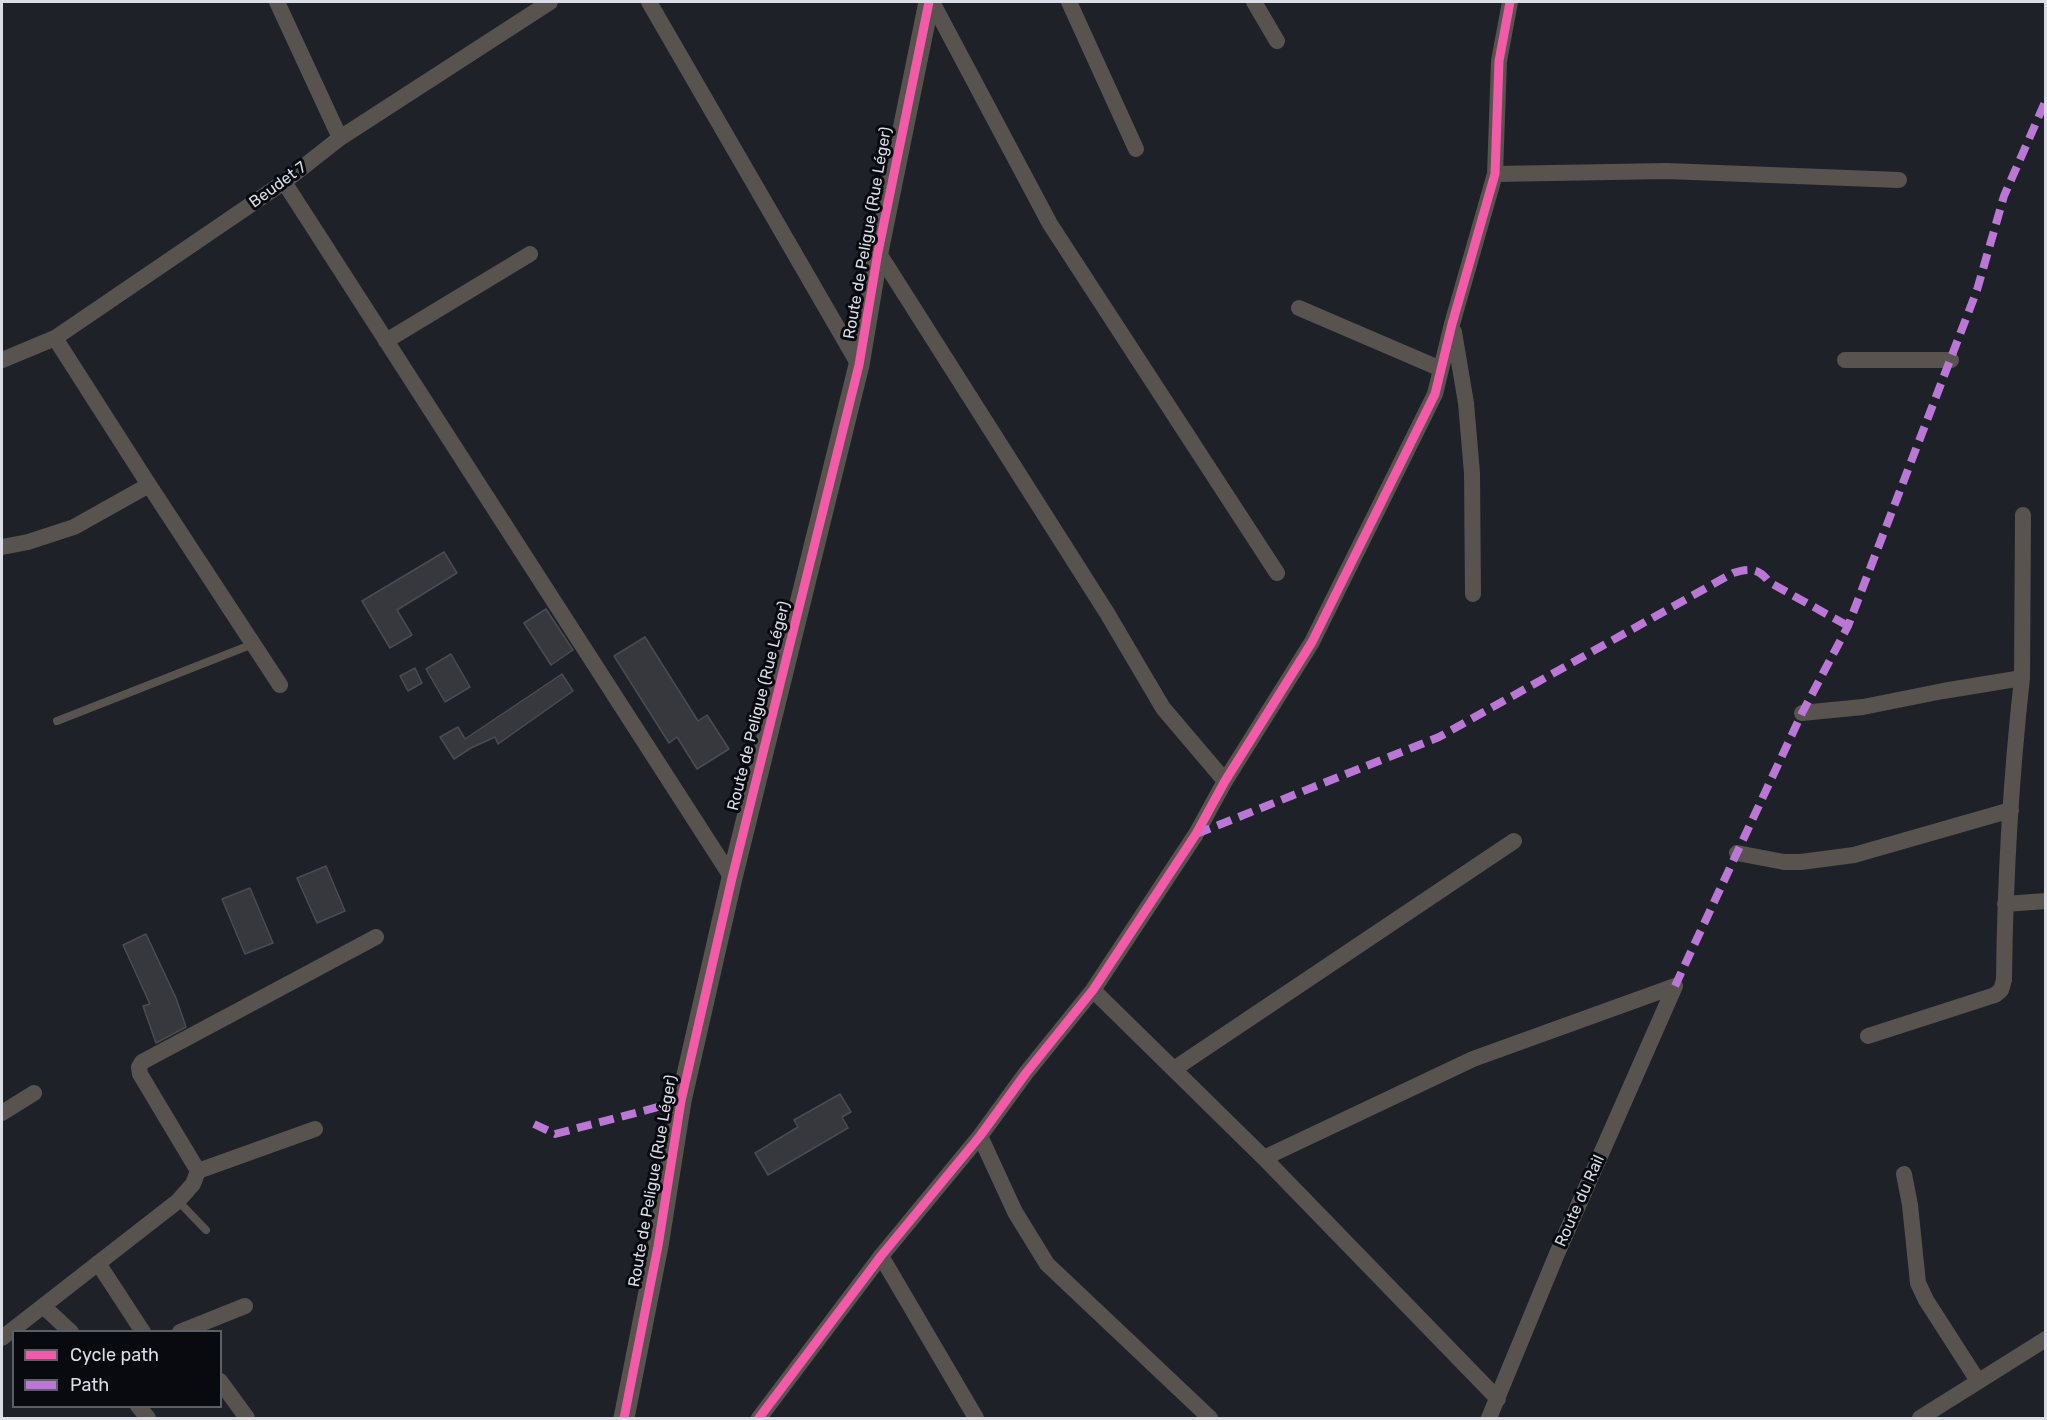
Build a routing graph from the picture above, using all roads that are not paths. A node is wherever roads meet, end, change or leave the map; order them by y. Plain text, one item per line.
1 (277, 2) edge
2 (550, 2) edge
3 (649, 2) edge
4 (930, 2) edge
5 (1069, 2) edge
6 (1254, 2) edge
7 (1510, 2) edge
8 (1276, 41) dead end
9 (340, 138) junction
10 (1136, 149) dead end
11 (1495, 174) junction
12 (1899, 180) dead end
13 (284, 182) junction
14 (878, 252) junction
15 (530, 254) dead end
16 (1299, 308) dead end
17 (1452, 324) junction
18 (55, 338) junction
19 (386, 341) junction
20 (2, 360) edge
21 (1845, 360) dead end
22 (1950, 360) dead end
23 (860, 364) junction
24 (1441, 369) junction
25 (149, 485) junction
26 (2023, 515) dead end
27 (2, 548) edge
28 (1277, 573) dead end
29 (1473, 594) dead end
30 (253, 644) junction
31 (2022, 678) junction
32 (280, 684) dead end
33 (1802, 713) dead end
34 (57, 721) dead end
35 (1225, 782) junction
36 (2011, 810) junction
37 (1514, 841) dead end
38 (1737, 853) dead end
39 (732, 878) junction
40 (2046, 901) edge
41 (2005, 904) junction
42 (376, 937) dead end
43 (1093, 990) junction
44 (1868, 1036) dead end
45 (1174, 1069) junction
46 (33, 1093) dead end
47 (2, 1113) edge
48 (315, 1129) dead end
49 (980, 1136) junction
50 (1264, 1158) junction
51 (198, 1171) junction
52 (1904, 1174) dead end
53 (178, 1201) junction
54 (206, 1230) dead end
55 (881, 1256) junction
56 (98, 1263) junction
57 (43, 1306) junction
58 (245, 1306) dead end
59 (12, 1330) edge
60 (69, 1330) edge
61 (141, 1330) edge
62 (184, 1330) edge
63 (2046, 1339) edge
64 (1978, 1381) junction
65 (222, 1384) edge
66 (1498, 1399) junction
67 (247, 1419) edge
68 (624, 1419) edge
69 (759, 1419) edge
70 (976, 1419) edge
71 (1210, 1419) edge
72 (1489, 1419) edge
73 (1920, 1419) edge

1 - 9 street
2 - 9 street, Beudet 7
3 - 23 street
4 - 14 street, Route de Peligue (Rue Léger)
4 - 28 street
5 - 10 street
6 - 8 street
7 - 11 street
9 - 13 street, Beudet 7
11 - 12 street
11 - 17 street
13 - 18 street, Beudet 7
13 - 19 street
14 - 23 street, Route de Peligue (Rue Léger)
14 - 35 street
15 - 19 street
16 - 24 street
17 - 24 street
17 - 29 street
18 - 20 street, Beudet 7
18 - 25 street
19 - 39 street
21 - 22 street
23 - 39 street, Route de Peligue (Rue Léger)
24 - 35 street
25 - 27 street
25 - 30 street
26 - 31 street
30 - 32 street
30 - 34 lane
31 - 33 street
31 - 36 street
35 - 43 street
36 - 38 street
36 - 41 street
37 - 45 street
39 - 68 street, Route de Peligue (Rue Léger)
40 - 41 street
41 - 44 street
42 - 51 street
43 - 45 street
43 - 49 street
45 - 50 street
46 - 47 street
48 - 51 street
49 - 55 street
49 - 71 street
50 - 66 street
50 - 66 street, Route du Rail
51 - 53 street
52 - 64 street
53 - 54 lane
53 - 56 street
55 - 69 street
55 - 70 street
56 - 57 street
56 - 61 street
57 - 59 street
57 - 60 street
58 - 62 street
63 - 64 street
64 - 73 street
65 - 67 street
66 - 72 street, Route du Rail

